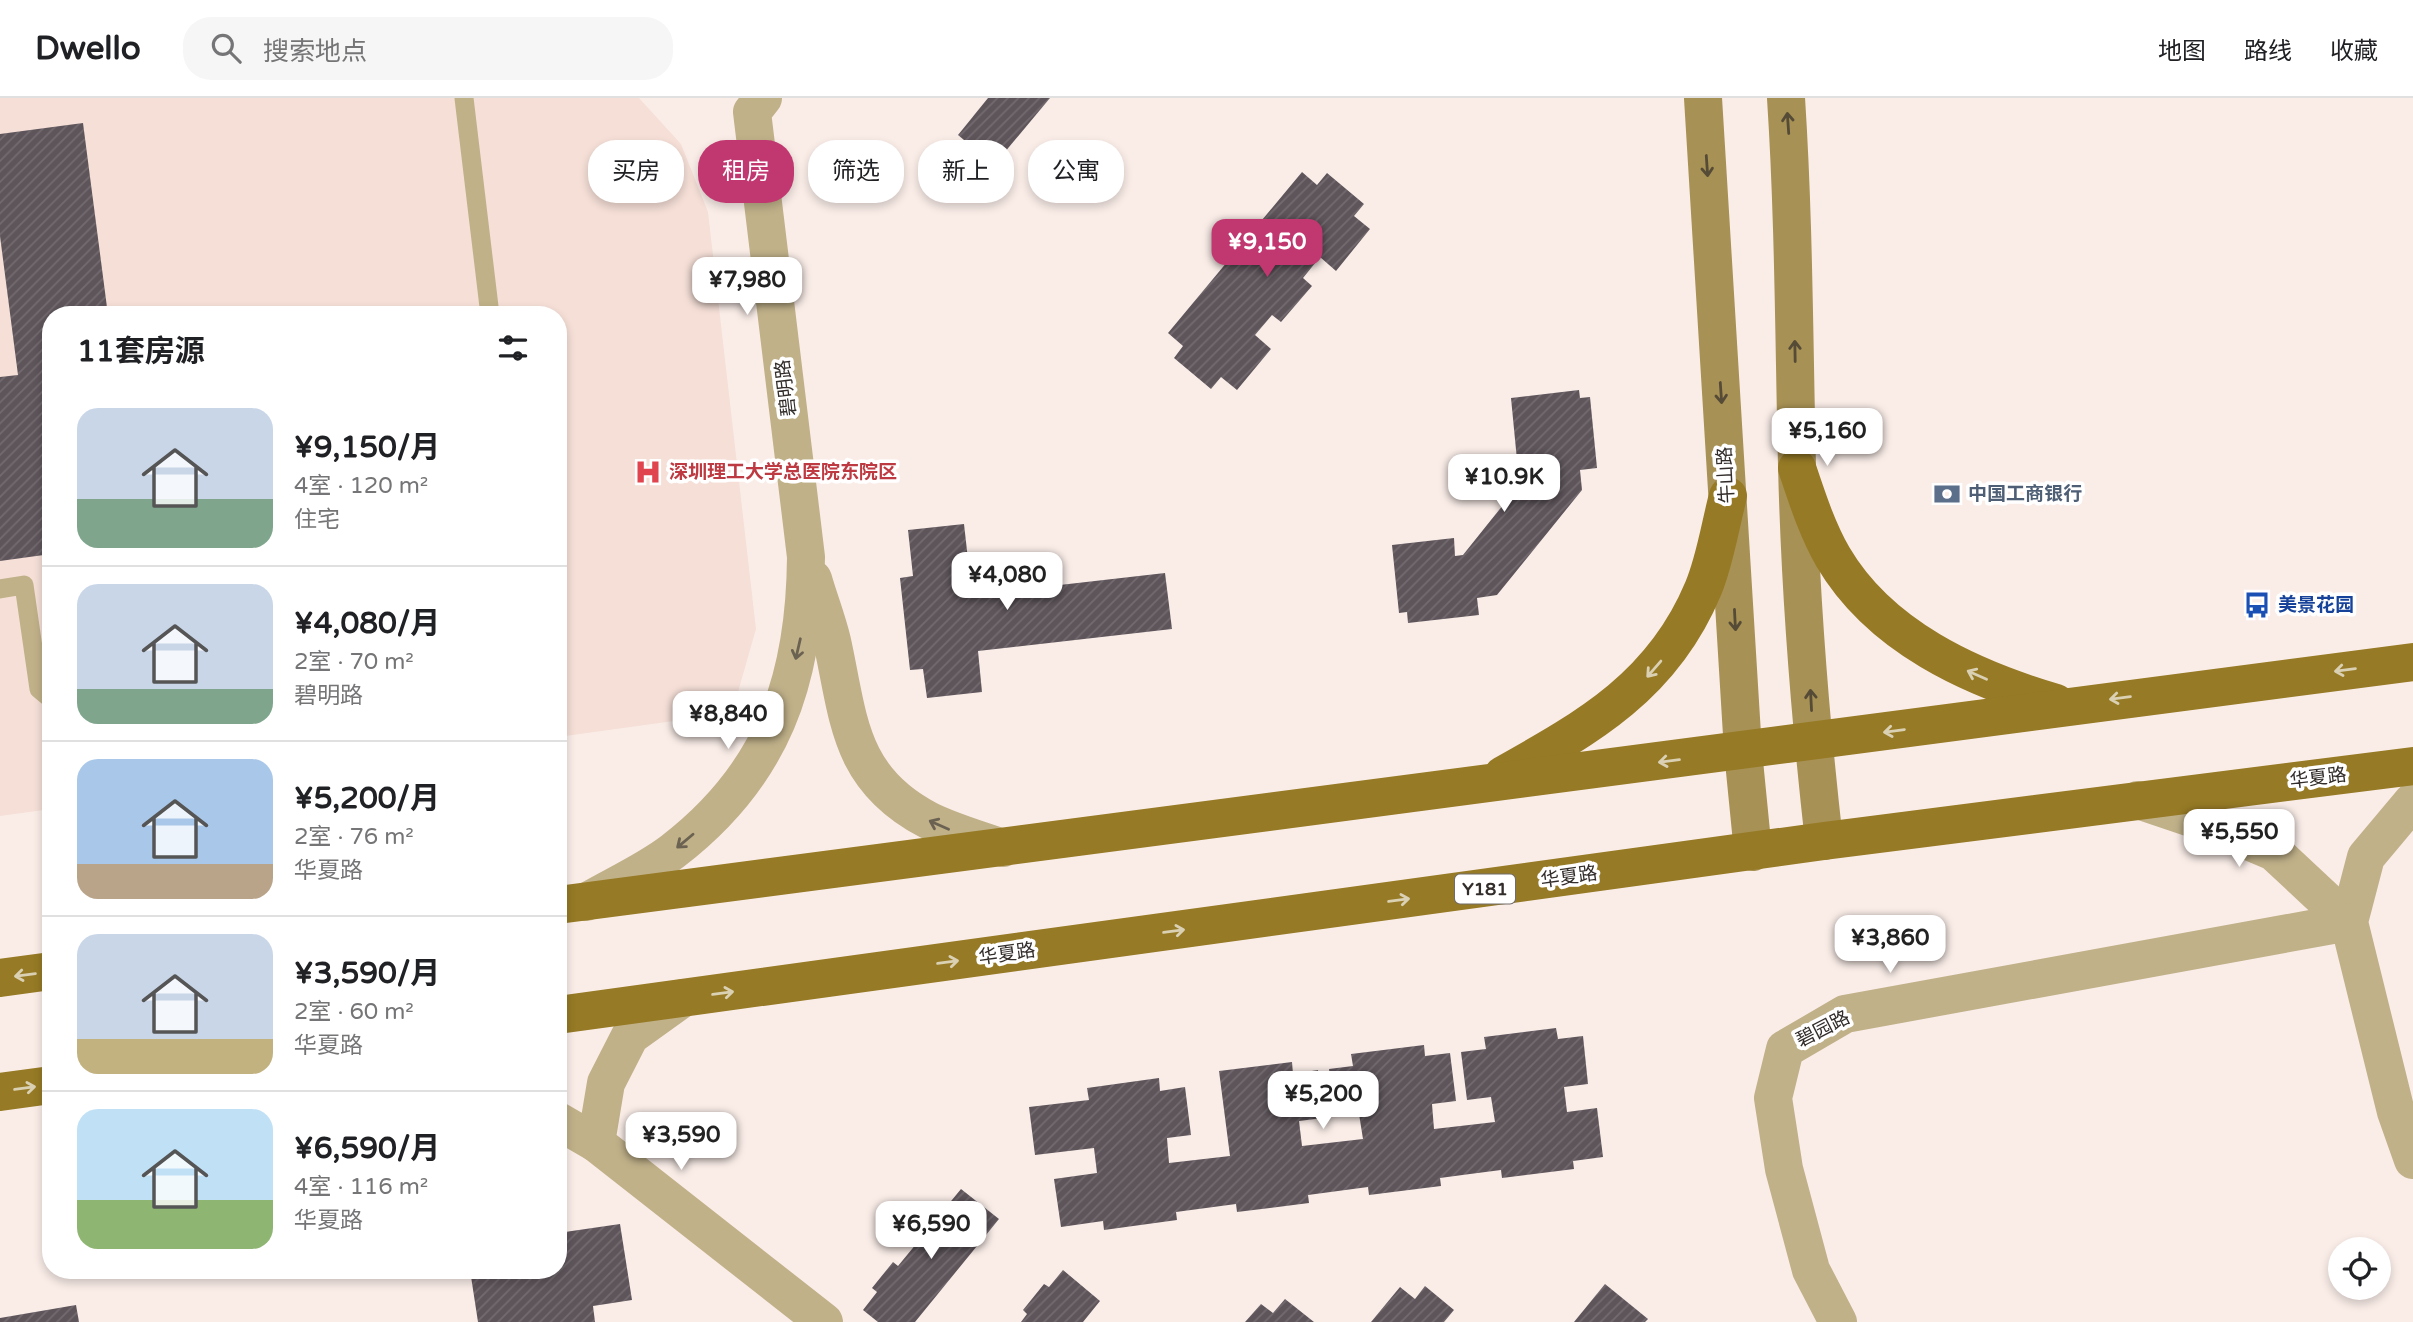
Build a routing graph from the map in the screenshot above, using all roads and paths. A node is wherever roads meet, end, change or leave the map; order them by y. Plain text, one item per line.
1 (464, 98) edge
2 (1703, 98) edge
3 (1786, 98) edge
4 (750, 103) edge
5 (489, 306) edge
6 (1797, 468) junction
7 (1728, 496) junction
8 (806, 557) junction
9 (0, 589) edge
10 (2413, 662) edge
11 (42, 692) edge
12 (2065, 705) junction
13 (1813, 743) junction
14 (1744, 751) junction
15 (2413, 766) edge
16 (1486, 785) junction
17 (2138, 800) junction
18 (2413, 801) edge
19 (1824, 841) junction
20 (1003, 848) junction
21 (1753, 852) junction
22 (572, 904) edge
23 (2349, 922) junction
24 (42, 972) edge
25 (0, 978) edge
26 (683, 999) junction
27 (567, 1015) edge
28 (42, 1086) edge
29 (0, 1092) edge
30 (567, 1126) edge
31 (596, 1143) junction
32 (2413, 1160) edge
33 (824, 1322) edge
34 (1838, 1322) edge

1 - 5 lane
2 -> 7 street, 牛山路
6 -> 3 street
4 - 8 street, 碧明路
12 -> 6 main road
13 -> 6 street
7 -> 14 street, 牛山路
7 -> 16 main road
20 -> 8 street, 碧明路
8 -> 22 street, 碧明路
9 - 11 lane
10 -> 12 main road
12 -> 13 main road
13 - 14 main road
13 - 19 street
14 -> 16 main road
14 - 21 street, 牛山路
15 - 17 main road, 华夏路 / Y181
16 - 20 main road
17 - 19 main road, 华夏路 / Y181
17 - 23 street
18 - 23 street
19 - 21 main road, 华夏路 / Y181
20 - 22 main road
26 -> 21 main road, 华夏路 / Y181
23 - 32 street
23 - 34 street, 碧园路
24 -> 25 main road
26 - 27 main road, 华夏路 / Y181
26 - 31 street
29 -> 28 main road
30 - 31 street
31 - 33 street

